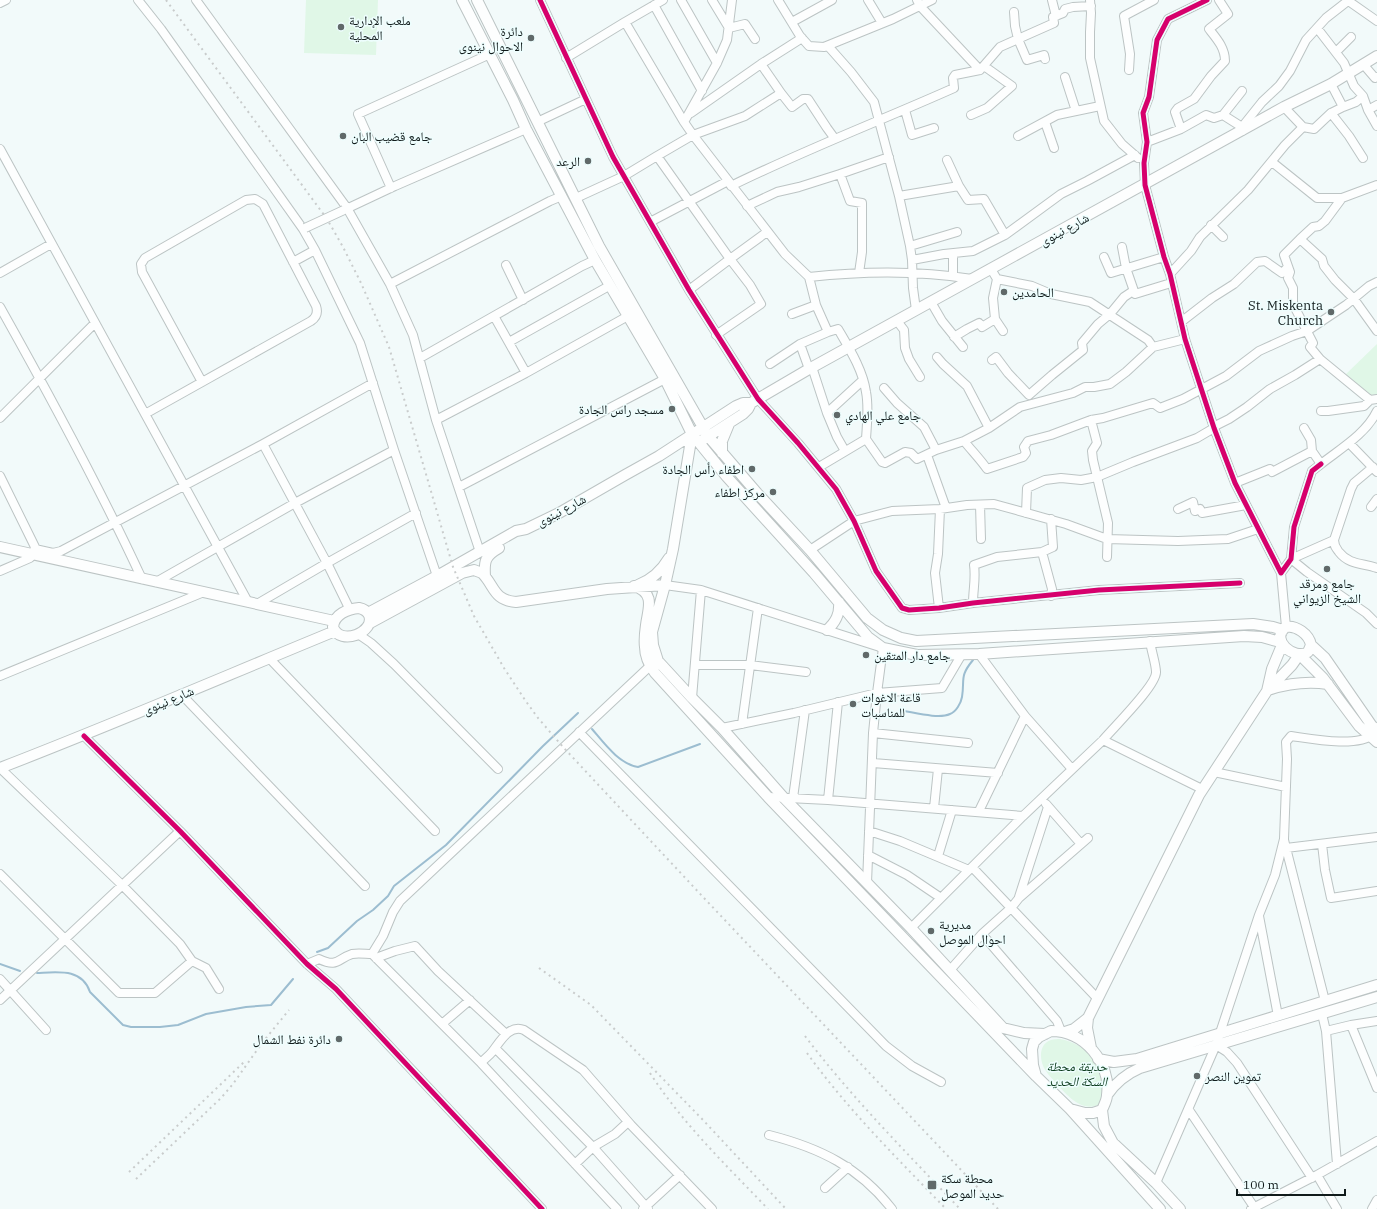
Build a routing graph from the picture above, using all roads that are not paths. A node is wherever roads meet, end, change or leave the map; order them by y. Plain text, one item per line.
1 (6, 0) edge
2 (138, 0) edge
3 (196, 0) edge
4 (462, 0) edge
5 (477, 0) edge
6 (540, 0) edge
7 (663, 0) edge
8 (681, 0) edge
9 (712, 0) edge
10 (732, 0) edge
11 (778, 0) edge
12 (832, 0) edge
13 (868, 0) edge
14 (932, 0) edge
15 (1052, 0) edge
16 (1154, 0) edge
17 (1207, 0) edge
18 (1219, 0) edge
19 (1348, 1) edge
20 (0, 3) edge
21 (919, 3) edge
22 (1090, 3) edge
23 (654, 6) junction
24 (1014, 12) dead end
25 (1056, 16) junction
26 (1377, 21) edge
27 (624, 22) junction
28 (792, 22) junction
29 (882, 23) junction
30 (729, 28) junction
31 (1317, 28) junction
32 (1351, 37) dead end
33 (755, 38) dead end
34 (802, 38) junction
35 (1018, 39) junction
36 (828, 46) junction
37 (1336, 52) junction
38 (490, 54) junction
39 (1377, 56) edge
40 (566, 58) junction
41 (1045, 59) dead end
42 (717, 63) junction
43 (761, 64) junction
44 (1363, 64) junction
45 (982, 68) junction
46 (1129, 70) dead end
47 (1349, 72) junction
48 (1065, 77) dead end
49 (1377, 78) edge
50 (1331, 84) junction
51 (702, 91) junction
52 (1242, 91) dead end
53 (781, 93) junction
54 (1363, 96) junction
55 (586, 99) junction
56 (1377, 105) edge
57 (1100, 106) junction
58 (1284, 107) junction
59 (1343, 107) junction
60 (905, 110) junction
61 (1368, 110) junction
62 (1076, 111) junction
63 (1331, 113) junction
64 (971, 115) dead end
65 (1223, 115) junction
66 (686, 118) junction
67 (879, 121) junction
68 (537, 122) junction
69 (1045, 122) junction
70 (1377, 126) edge
71 (1303, 127) junction
72 (934, 128) dead end
73 (526, 129) junction
74 (1182, 129) junction
75 (1242, 129) junction
76 (693, 135) junction
77 (1018, 136) dead end
78 (835, 139) junction
79 (1147, 142) junction
80 (1054, 148) dead end
81 (0, 149) edge
82 (1135, 155) junction
83 (657, 156) junction
84 (889, 157) junction
85 (1363, 158) dead end
86 (947, 160) dead end
87 (1272, 162) junction
88 (1144, 163) junction
89 (840, 174) junction
90 (624, 176) junction
91 (730, 183) junction
92 (1145, 185) junction
93 (1377, 185) edge
94 (959, 186) junction
95 (391, 188) junction
96 (562, 196) junction
97 (899, 196) junction
98 (576, 198) junction
99 (1342, 198) junction
100 (690, 201) junction
101 (747, 206) junction
102 (346, 209) junction
103 (650, 222) junction
104 (1211, 226) junction
105 (304, 229) junction
106 (767, 232) junction
107 (957, 232) dead end
108 (1005, 235) junction
109 (1222, 237) dead end
110 (1300, 239) junction
111 (51, 244) junction
112 (910, 246) junction
113 (1122, 247) dead end
114 (315, 250) junction
115 (953, 254) junction
116 (1104, 257) dead end
117 (1164, 257) junction
118 (595, 260) junction
119 (730, 260) junction
120 (912, 260) junction
121 (293, 262) junction
122 (506, 265) dead end
123 (1288, 266) junction
124 (1126, 268) junction
125 (991, 269) junction
126 (913, 272) junction
127 (0, 273) edge
128 (859, 273) junction
129 (1170, 274) junction
130 (953, 276) junction
131 (809, 277) junction
132 (972, 279) junction
133 (997, 279) junction
134 (1377, 282) edge
135 (1171, 283) junction
136 (390, 284) junction
137 (609, 286) junction
138 (688, 290) junction
139 (1135, 294) junction
140 (1354, 299) junction
141 (523, 300) junction
142 (931, 302) junction
143 (816, 305) junction
144 (0, 307) edge
145 (916, 310) junction
146 (792, 314) dead end
147 (1110, 314) junction
148 (494, 316) junction
149 (628, 316) junction
150 (995, 319) junction
151 (897, 321) junction
152 (1181, 322) junction
153 (95, 323) junction
154 (1003, 331) dead end
155 (1307, 331) junction
156 (1377, 331) edge
157 (828, 332) junction
158 (716, 335) junction
159 (954, 337) junction
160 (1185, 339) junction
161 (508, 342) junction
162 (800, 344) junction
163 (848, 347) junction
164 (963, 347) dead end
165 (1153, 347) junction
166 (937, 357) dead end
167 (420, 358) junction
168 (1320, 359) junction
169 (992, 360) dead end
170 (770, 364) dead end
171 (810, 368) junction
172 (526, 373) junction
173 (920, 377) dead end
174 (40, 378) junction
175 (665, 379) junction
176 (863, 380) junction
177 (202, 382) junction
178 (373, 383) junction
179 (884, 388) dead end
180 (1201, 390) junction
181 (1374, 400) edge
182 (755, 401) junction
183 (1321, 410) dead end
184 (1377, 411) edge
185 (827, 413) junction
186 (145, 414) junction
187 (0, 418) edge
188 (436, 420) junction
189 (1091, 420) junction
190 (729, 424) junction
191 (989, 428) junction
192 (1214, 428) junction
193 (1304, 428) dead end
194 (706, 431) junction
195 (695, 438) junction
196 (866, 439) junction
197 (964, 441) junction
198 (1349, 443) junction
199 (263, 444) junction
200 (394, 450) junction
201 (936, 450) junction
202 (845, 451) junction
203 (1312, 451) junction
204 (722, 453) junction
205 (927, 455) junction
206 (1321, 464) junction
207 (819, 467) junction
208 (1375, 470) edge
209 (0, 476) edge
210 (1097, 478) junction
211 (1235, 483) junction
212 (185, 486) junction
213 (459, 488) junction
214 (757, 493) junction
215 (1377, 499) edge
216 (748, 500) junction
217 (295, 503) junction
218 (980, 505) junction
219 (1246, 505) junction
220 (1371, 507) dead end
221 (943, 509) junction
222 (1178, 509) dead end
223 (1026, 512) junction
224 (416, 513) junction
225 (1051, 520) junction
226 (854, 521) junction
227 (116, 522) junction
228 (526, 528) junction
229 (1258, 530) junction
230 (1107, 538) junction
231 (981, 539) dead end
232 (1334, 540) junction
233 (218, 546) junction
234 (0, 547) edge
235 (673, 549) junction
236 (810, 550) junction
237 (34, 552) junction
238 (480, 552) junction
239 (1042, 552) junction
240 (1107, 557) dead end
241 (1291, 559) junction
242 (327, 562) junction
243 (1377, 568) edge
244 (0, 572) edge
245 (1281, 573) junction
246 (438, 576) junction
247 (485, 576) junction
248 (142, 579) junction
249 (156, 582) junction
250 (1240, 583) dead end
251 (665, 585) junction
252 (634, 586) junction
253 (702, 590) junction
254 (204, 592) junction
255 (1051, 596) junction
256 (839, 602) junction
257 (252, 603) junction
258 (972, 603) junction
259 (758, 608) junction
260 (939, 608) junction
261 (350, 610) junction
262 (1374, 614) edge
263 (369, 618) junction
264 (1377, 624) edge
265 (335, 626) junction
266 (1284, 629) junction
267 (827, 630) junction
268 (358, 634) junction
269 (1150, 642) junction
270 (1281, 643) junction
271 (1311, 645) junction
272 (648, 646) junction
273 (883, 648) junction
274 (962, 654) junction
275 (979, 654) junction
276 (1300, 655) junction
277 (269, 658) junction
278 (750, 665) junction
279 (650, 666) junction
280 (695, 666) junction
281 (806, 672) dead end
282 (0, 676) edge
283 (1328, 684) junction
284 (1266, 691) junction
285 (877, 693) junction
286 (181, 694) junction
287 (692, 698) junction
288 (838, 702) junction
289 (805, 710) junction
290 (1025, 716) junction
291 (742, 724) junction
292 (722, 728) junction
293 (579, 732) junction
294 (873, 734) junction
295 (1375, 735) edge
296 (84, 736) junction
297 (1102, 740) junction
298 (968, 743) dead end
299 (873, 763) junction
300 (0, 768) edge
301 (498, 769) dead end
302 (938, 769) junction
303 (1072, 769) junction
304 (1214, 772) junction
305 (998, 773) junction
306 (1286, 787) junction
307 (1202, 789) junction
308 (768, 797) junction
309 (789, 798) junction
310 (1043, 798) junction
311 (828, 800) junction
312 (870, 804) junction
313 (1048, 807) junction
314 (934, 808) junction
315 (952, 810) junction
316 (980, 811) junction
317 (1024, 816) junction
318 (180, 831) junction
319 (435, 831) dead end
320 (869, 831) junction
321 (1377, 837) edge
322 (1088, 838) dead end
323 (1284, 839) junction
324 (1081, 844) junction
325 (1322, 844) junction
326 (1286, 848) junction
327 (868, 855) junction
328 (938, 856) junction
329 (970, 869) junction
330 (0, 874) edge
331 (866, 883) junction
332 (122, 885) junction
333 (365, 886) dead end
334 (1377, 890) edge
335 (941, 898) junction
336 (1019, 898) junction
337 (1011, 908) junction
338 (1259, 915) junction
339 (911, 928) junction
340 (982, 934) junction
341 (66, 939) junction
342 (374, 956) junction
343 (192, 961) junction
344 (307, 964) junction
345 (951, 970) junction
346 (0, 979) edge
347 (1377, 985) edge
348 (219, 989) dead end
349 (11, 991) junction
350 (1377, 997) edge
351 (1097, 998) junction
352 (0, 1000) edge
353 (470, 1000) junction
354 (1325, 1001) junction
355 (1322, 1014) junction
356 (1278, 1016) junction
357 (1088, 1018) junction
358 (1377, 1021) edge
359 (442, 1024) junction
360 (1351, 1025) junction
361 (46, 1030) dead end
362 (1326, 1031) junction
363 (1063, 1032) junction
364 (1220, 1033) junction
365 (506, 1034) junction
366 (1045, 1034) junction
367 (1216, 1045) junction
368 (494, 1048) junction
369 (1091, 1048) junction
370 (1098, 1059) junction
371 (480, 1063) junction
372 (1036, 1076) junction
373 (941, 1082) dead end
374 (1377, 1088) edge
375 (1107, 1095) junction
376 (1070, 1109) junction
377 (1102, 1110) junction
378 (1189, 1110) junction
379 (628, 1122) junction
380 (769, 1135) dead end
381 (1377, 1141) edge
382 (593, 1147) junction
383 (575, 1164) junction
384 (1338, 1164) junction
385 (848, 1167) junction
386 (680, 1175) junction
387 (1314, 1177) junction
388 (1156, 1183) junction
389 (825, 1188) dead end
390 (1377, 1200) edge
391 (645, 1208) edge
392 (1253, 1208) edge
393 (542, 1209) edge
394 (617, 1209) edge
395 (712, 1209) edge
396 (892, 1209) edge
397 (1160, 1209) edge
398 (1180, 1209) edge
399 (1337, 1209) edge
400 (1372, 1209) edge

1 - 20 street
2 - 105 street
3 - 102 street
4 - 38 main road
5 - 68 main road
6 - 40 street
7 - 23 street
8 - 42 street
9 - 30 street
10 - 30 street
11 - 28 street
12 - 28 street
13 - 29 street
14 - 21 street
15 - 25 street
16 - 46 street
17 - 79 street
18 - 74 street
19 - 26 street
19 - 31 street
21 - 29 street
21 - 45 street
22 - 25 street
22 - 57 street
23 - 27 street
23 - 51 street
24 - 35 street
25 - 35 street
27 - 40 street
27 - 66 street
28 - 34 street
29 - 36 street
30 - 33 street
30 - 42 street
31 - 37 street
31 - 75 street
32 - 37 street
34 - 36 street
34 - 43 street
35 - 41 street
35 - 45 street
36 - 67 street
37 - 47 street
38 - 73 main road
38 - 95 street
39 - 44 main road, شارع نينوى
40 - 55 street
42 - 51 street
43 - 53 street
43 - 66 street
44 - 47 main road, شارع نينوى
44 - 49 street
45 - 60 street
45 - 64 street
47 - 50 main road, شارع نينوى
47 - 54 street
48 - 62 street
50 - 58 main road, شارع نينوى
50 - 59 street
51 - 66 street
52 - 65 street
53 - 76 street
53 - 78 street
54 - 59 street
54 - 61 street
55 - 68 street
55 - 90 street
56 - 61 street
57 - 62 street
57 - 82 street
58 - 71 street
58 - 75 main road, شارع نينوى
59 - 63 street
60 - 67 street
60 - 72 street
61 - 70 street
62 - 69 street
63 - 71 street
63 - 85 street
65 - 74 street
65 - 75 street
66 - 76 street
67 - 78 street
67 - 84 street
68 - 98 main road
69 - 77 street
69 - 80 street
71 - 87 street
73 - 95 street
73 - 96 main road
74 - 79 street
75 - 92 main road, شارع نينوى
76 - 83 street
76 - 91 street
78 - 91 street
79 - 88 street
81 - 111 street
82 - 88 street
82 - 108 street
83 - 90 street
83 - 100 street
84 - 89 street
84 - 97 street
86 - 94 street
87 - 99 street
87 - 104 street
88 - 92 street
89 - 101 street
89 - 128 street
90 - 98 street
90 - 103 street
91 - 100 street
91 - 101 street
92 - 117 street
92 - 125 main road, شارع نينوى
93 - 99 street
94 - 97 street
94 - 108 street
95 - 102 street
96 - 118 main road
96 - 136 street
97 - 112 street
98 - 194 main road
99 - 110 street
100 - 103 street
100 - 119 street
101 - 106 street
102 - 105 street, bridge
102 - 136 street
103 - 138 street
104 - 109 street
104 - 129 street
105 - 114 street
106 - 119 street
106 - 131 street
107 - 112 street
108 - 115 street
110 - 123 street
110 - 140 street
111 - 127 street
111 - 153 street
112 - 120 street
113 - 124 street
114 - 121 street
114 - 178 street
115 - 120 street
115 - 130 street
116 - 124 street
117 - 124 street
117 - 129 street
118 - 137 main road
118 - 141 street
119 - 138 street
119 - 158 street
120 - 126 street
121 - 177 street
121 - 177 street
122 - 141 street
123 - 152 street
123 - 155 street
124 - 139 street
125 - 132 main road, شارع نينوى
125 - 133 street
126 - 128 street
126 - 130 street
126 - 145 street
128 - 131 street
129 - 135 street
130 - 132 street
131 - 143 street
132 - 142 main road, شارع نينوى
133 - 147 street
133 - 150 street
134 - 140 street
135 - 139 street
135 - 152 street
136 - 167 street
137 - 149 main road
137 - 161 street
138 - 158 street
139 - 147 street
140 - 155 street
140 - 156 street
141 - 148 street
142 - 145 main road, شارع نينوى
142 - 159 street
143 - 146 street
143 - 157 street
144 - 174 street
145 - 151 main road, شارع نينوى
147 - 165 street
147 - 169 street
148 - 161 street
148 - 167 street
149 - 172 street
149 - 175 main road
150 - 154 street
150 - 159 street
151 - 163 main road, شارع نينوى
151 - 173 street
152 - 160 street
153 - 174 street
153 - 186 street
155 - 168 street
155 - 180 street
157 - 162 street
157 - 163 street
158 - 182 street
159 - 164 street
160 - 165 street
160 - 180 street
161 - 172 street
162 - 170 street
162 - 171 street
163 - 171 main road, شارع نينوى
163 - 176 street
165 - 191 street
166 - 191 street
167 - 188 street
168 - 181 street
168 - 192 street
171 - 182 main road, شارع نينوى
171 - 185 street
172 - 188 street
174 - 187 street
174 - 227 street
175 - 195 main road
175 - 213 street
176 - 185 street
176 - 196 street
177 - 186 street
178 - 199 street
178 - 200 street
179 - 201 street
180 - 189 street
180 - 192 street
181 - 183 street
182 - 190 main road, شارع نينوى
182 - 194 main road, شارع نينوى
182 - 207 street
184 - 198 street
185 - 202 street
186 - 212 street
188 - 213 street
189 - 197 street
189 - 210 street
190 - 194 main road, شارع نينوى
190 - 204 main road
191 - 197 street
192 - 210 street
192 - 211 street
193 - 203 street
194 - 195 main road, شارع نينوى
194 - 204 main road
195 - 216 main road
195 - 228 main road, شارع نينوى
195 - 235 main road
196 - 202 street
196 - 205 street
197 - 201 street
198 - 206 street
198 - 208 street
199 - 212 street
199 - 217 street
200 - 217 street
200 - 224 street
201 - 205 street
202 - 207 street
203 - 206 street
203 - 211 street
204 - 214 main road
205 - 221 street
206 - 241 street
207 - 226 street
208 - 232 street
209 - 237 street
210 - 223 street
210 - 230 street
211 - 219 street
212 - 227 street
212 - 233 street
213 - 238 street
214 - 216 main road
214 - 236 main road
215 - 220 street
216 - 256 main road
217 - 233 street
217 - 242 street
218 - 221 street
218 - 223 street
218 - 231 street
219 - 222 street
219 - 229 street
221 - 226 street
221 - 260 street
223 - 225 street
224 - 242 street
224 - 246 street
225 - 230 street
225 - 239 street
226 - 236 street
226 - 260 street
227 - 237 street
227 - 248 street
228 - 238 main road, شارع نينوى
228 - 247 main road
229 - 230 street
229 - 245 street
230 - 240 street
232 - 241 street
232 - 243 street
233 - 249 street
233 - 257 street
234 - 237 main road
235 - 251 main road
235 - 252 main road
236 - 266 main road
237 - 244 street
237 - 248 main road
238 - 246 main road, شارع نينوى
239 - 255 street
239 - 258 street
241 - 245 street
241 - 262 street
242 - 257 street
242 - 261 street
245 - 266 street
246 - 263 main road, شارع نينوى
247 - 252 main road
247 - 263 main road
248 - 249 main road
249 - 254 main road
250 - 255 street
251 - 252 main road
251 - 253 street
251 - 272 main road
252 - 272 main road
253 - 259 street
253 - 280 street
254 - 257 main road
254 - 282 street
255 - 258 street
256 - 267 main road
256 - 273 main road
257 - 265 main road
258 - 260 street
259 - 267 street
259 - 278 street
261 - 263 main road
261 - 265 main road
262 - 264 street
263 - 268 main road
265 - 268 main road
265 - 277 main road, شارع نينوى
266 - 270 main road
266 - 271 main road
267 - 273 street
268 - 301 street
269 - 270 main road
269 - 275 main road
269 - 297 street
270 - 276 main road
270 - 284 main road
271 - 276 main road
271 - 295 main road
272 - 279 main road
272 - 287 main road
273 - 274 main road
273 - 285 street
274 - 275 main road
274 - 285 street
275 - 290 street
276 - 283 main road
276 - 284 main road
277 - 286 main road, شارع نينوى
277 - 319 street
278 - 280 street
278 - 281 street
278 - 291 street
279 - 293 street
279 - 308 main road
280 - 287 street
283 - 284 main road
283 - 295 main road
284 - 304 main road
285 - 288 street
285 - 294 street
286 - 296 main road, شارع نينوى
286 - 333 street
287 - 292 main road
288 - 289 street
288 - 311 street
289 - 291 street
289 - 309 street
290 - 303 street
290 - 305 street
291 - 292 street
292 - 309 main road
293 - 342 street
293 - 373 street
294 - 298 street
294 - 299 street
295 - 306 street
296 - 300 main road, شارع نينوى
296 - 318 street
297 - 303 street
297 - 307 street
299 - 302 street
299 - 312 street
300 - 332 street
302 - 305 street
302 - 314 street
303 - 310 street
304 - 306 street
304 - 307 main road
305 - 316 street
306 - 323 street
307 - 351 main road
308 - 309 street
308 - 372 main road
309 - 311 street
309 - 331 main road
310 - 313 street
310 - 317 street
311 - 312 street
312 - 314 street
312 - 320 street
313 - 324 street
313 - 336 street
314 - 315 street
315 - 316 street
315 - 328 street
316 - 317 street
317 - 329 street
318 - 332 street
318 - 344 street
320 - 327 street
320 - 328 street
321 - 325 street
322 - 324 street
323 - 326 street
323 - 338 street
324 - 336 street
325 - 326 street
325 - 334 street
326 - 354 street
327 - 331 street
327 - 335 street
328 - 329 street
329 - 335 street
329 - 337 street
330 - 341 street
331 - 339 main road
332 - 341 street
332 - 343 street
335 - 339 street
336 - 337 street
337 - 340 street
337 - 351 street
338 - 356 street
338 - 364 street
339 - 345 main road
340 - 345 street
340 - 363 street
341 - 343 street
341 - 349 street
342 - 344 street
342 - 353 street
342 - 359 street
343 - 348 street
344 - 393 street
345 - 366 main road
346 - 349 street
347 - 354 main road
349 - 352 street
349 - 361 street
350 - 355 main road
351 - 357 main road
353 - 359 street
353 - 365 street
354 - 356 main road
355 - 362 street
355 - 367 main road
356 - 364 main road
357 - 363 main road
357 - 369 main road
358 - 360 street
359 - 371 street
360 - 362 street
360 - 374 street
362 - 384 street
363 - 366 main road
363 - 369 main road
364 - 367 street
364 - 370 main road
365 - 368 street
365 - 379 street
366 - 372 main road
367 - 375 main road
367 - 378 street
367 - 387 street
368 - 371 street
368 - 382 street
369 - 370 main road
370 - 375 main road
371 - 383 street
372 - 376 main road
375 - 377 main road
376 - 377 main road
376 - 397 main road
377 - 388 main road
378 - 388 street
378 - 392 street
379 - 382 street
379 - 386 street
380 - 385 street
381 - 384 street
382 - 383 street
382 - 391 street
383 - 394 street
384 - 387 street
385 - 389 street
385 - 396 street
386 - 391 street
386 - 395 street
387 - 392 street
387 - 399 street
388 - 398 main road
390 - 400 street

